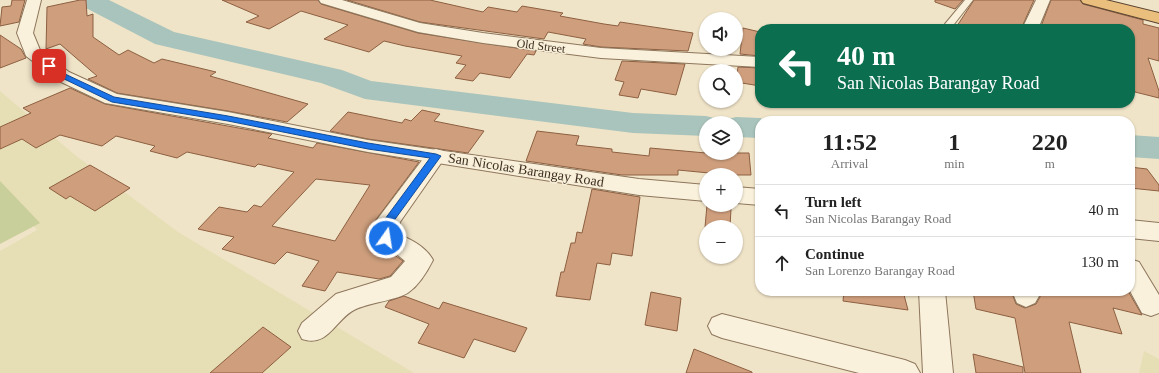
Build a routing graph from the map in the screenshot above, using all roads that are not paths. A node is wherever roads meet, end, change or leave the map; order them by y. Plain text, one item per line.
1 (34, 0) edge
2 (326, 0) edge
3 (969, 0) edge
4 (1043, 0) edge
5 (1088, 0) edge
6 (1159, 18) edge
7 (950, 24) edge
8 (1032, 24) edge
9 (755, 62) edge
10 (436, 156) junction
11 (699, 192) edge
12 (743, 197) edge
13 (755, 198) edge
14 (1135, 230) edge
15 (1159, 232) edge
16 (1135, 278) edge
17 (932, 296) edge
18 (1151, 305) dead end
19 (722, 326) dead end
20 (312, 331) dead end
21 (905, 373) edge
22 (938, 373) edge

1 - 10 street, San Nicolas Barangay Road
2 - 9 street, Old Street
3 - 7 lane
4 - 8 street
5 - 6 highway
10 - 11 street, San Nicolas Barangay Road
10 - 20 street
12 - 13 street
14 - 15 street
16 - 18 street
17 - 22 street
19 - 21 street

